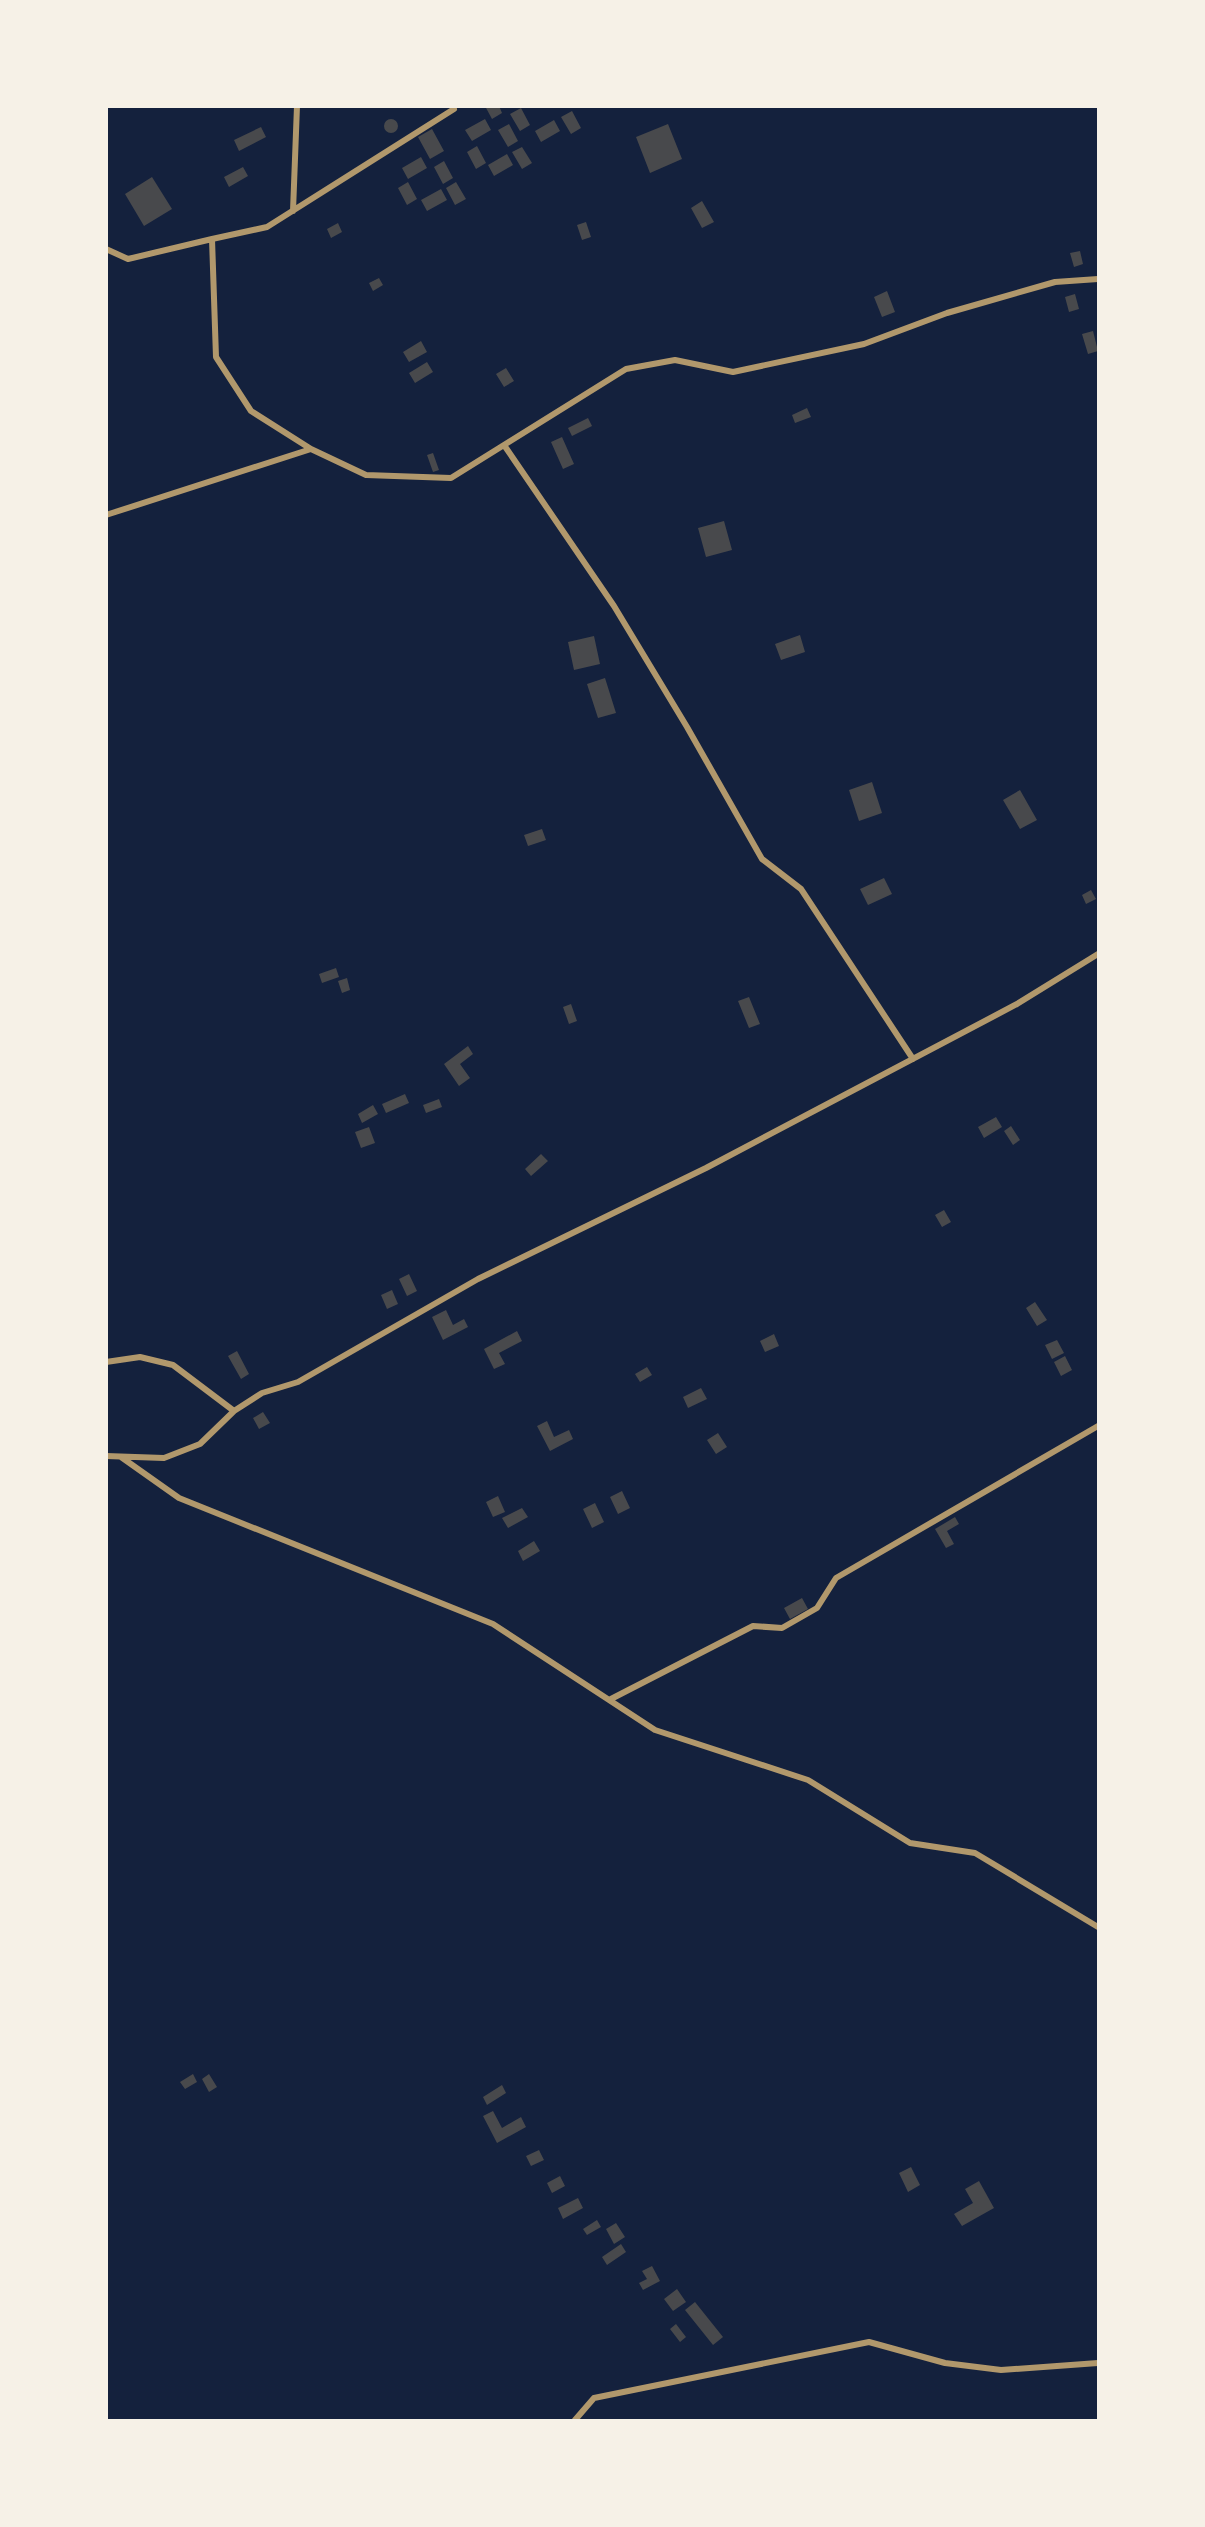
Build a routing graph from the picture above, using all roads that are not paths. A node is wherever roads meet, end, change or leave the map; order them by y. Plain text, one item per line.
1 (297, 106) edge
2 (454, 109) dead end
3 (293, 211) junction
4 (212, 239) junction
5 (106, 249) edge
6 (1098, 279) edge
7 (504, 445) junction
8 (311, 449) junction
9 (106, 515) edge
10 (1098, 954) edge
11 (913, 1059) junction
12 (106, 1362) edge
13 (234, 1410) junction
14 (1098, 1426) edge
15 (106, 1456) edge
16 (120, 1456) junction
17 (609, 1700) junction
18 (1098, 1927) edge
19 (1098, 2363) edge
20 (575, 2421) edge

1 - 3 street
2 - 3 street
3 - 4 street
4 - 5 street
4 - 8 street
6 - 7 street
7 - 8 street
7 - 11 street
8 - 9 street
10 - 11 street
11 - 13 street
12 - 13 street
13 - 16 street
14 - 17 street
15 - 16 street
16 - 17 street
17 - 18 street
19 - 20 street

